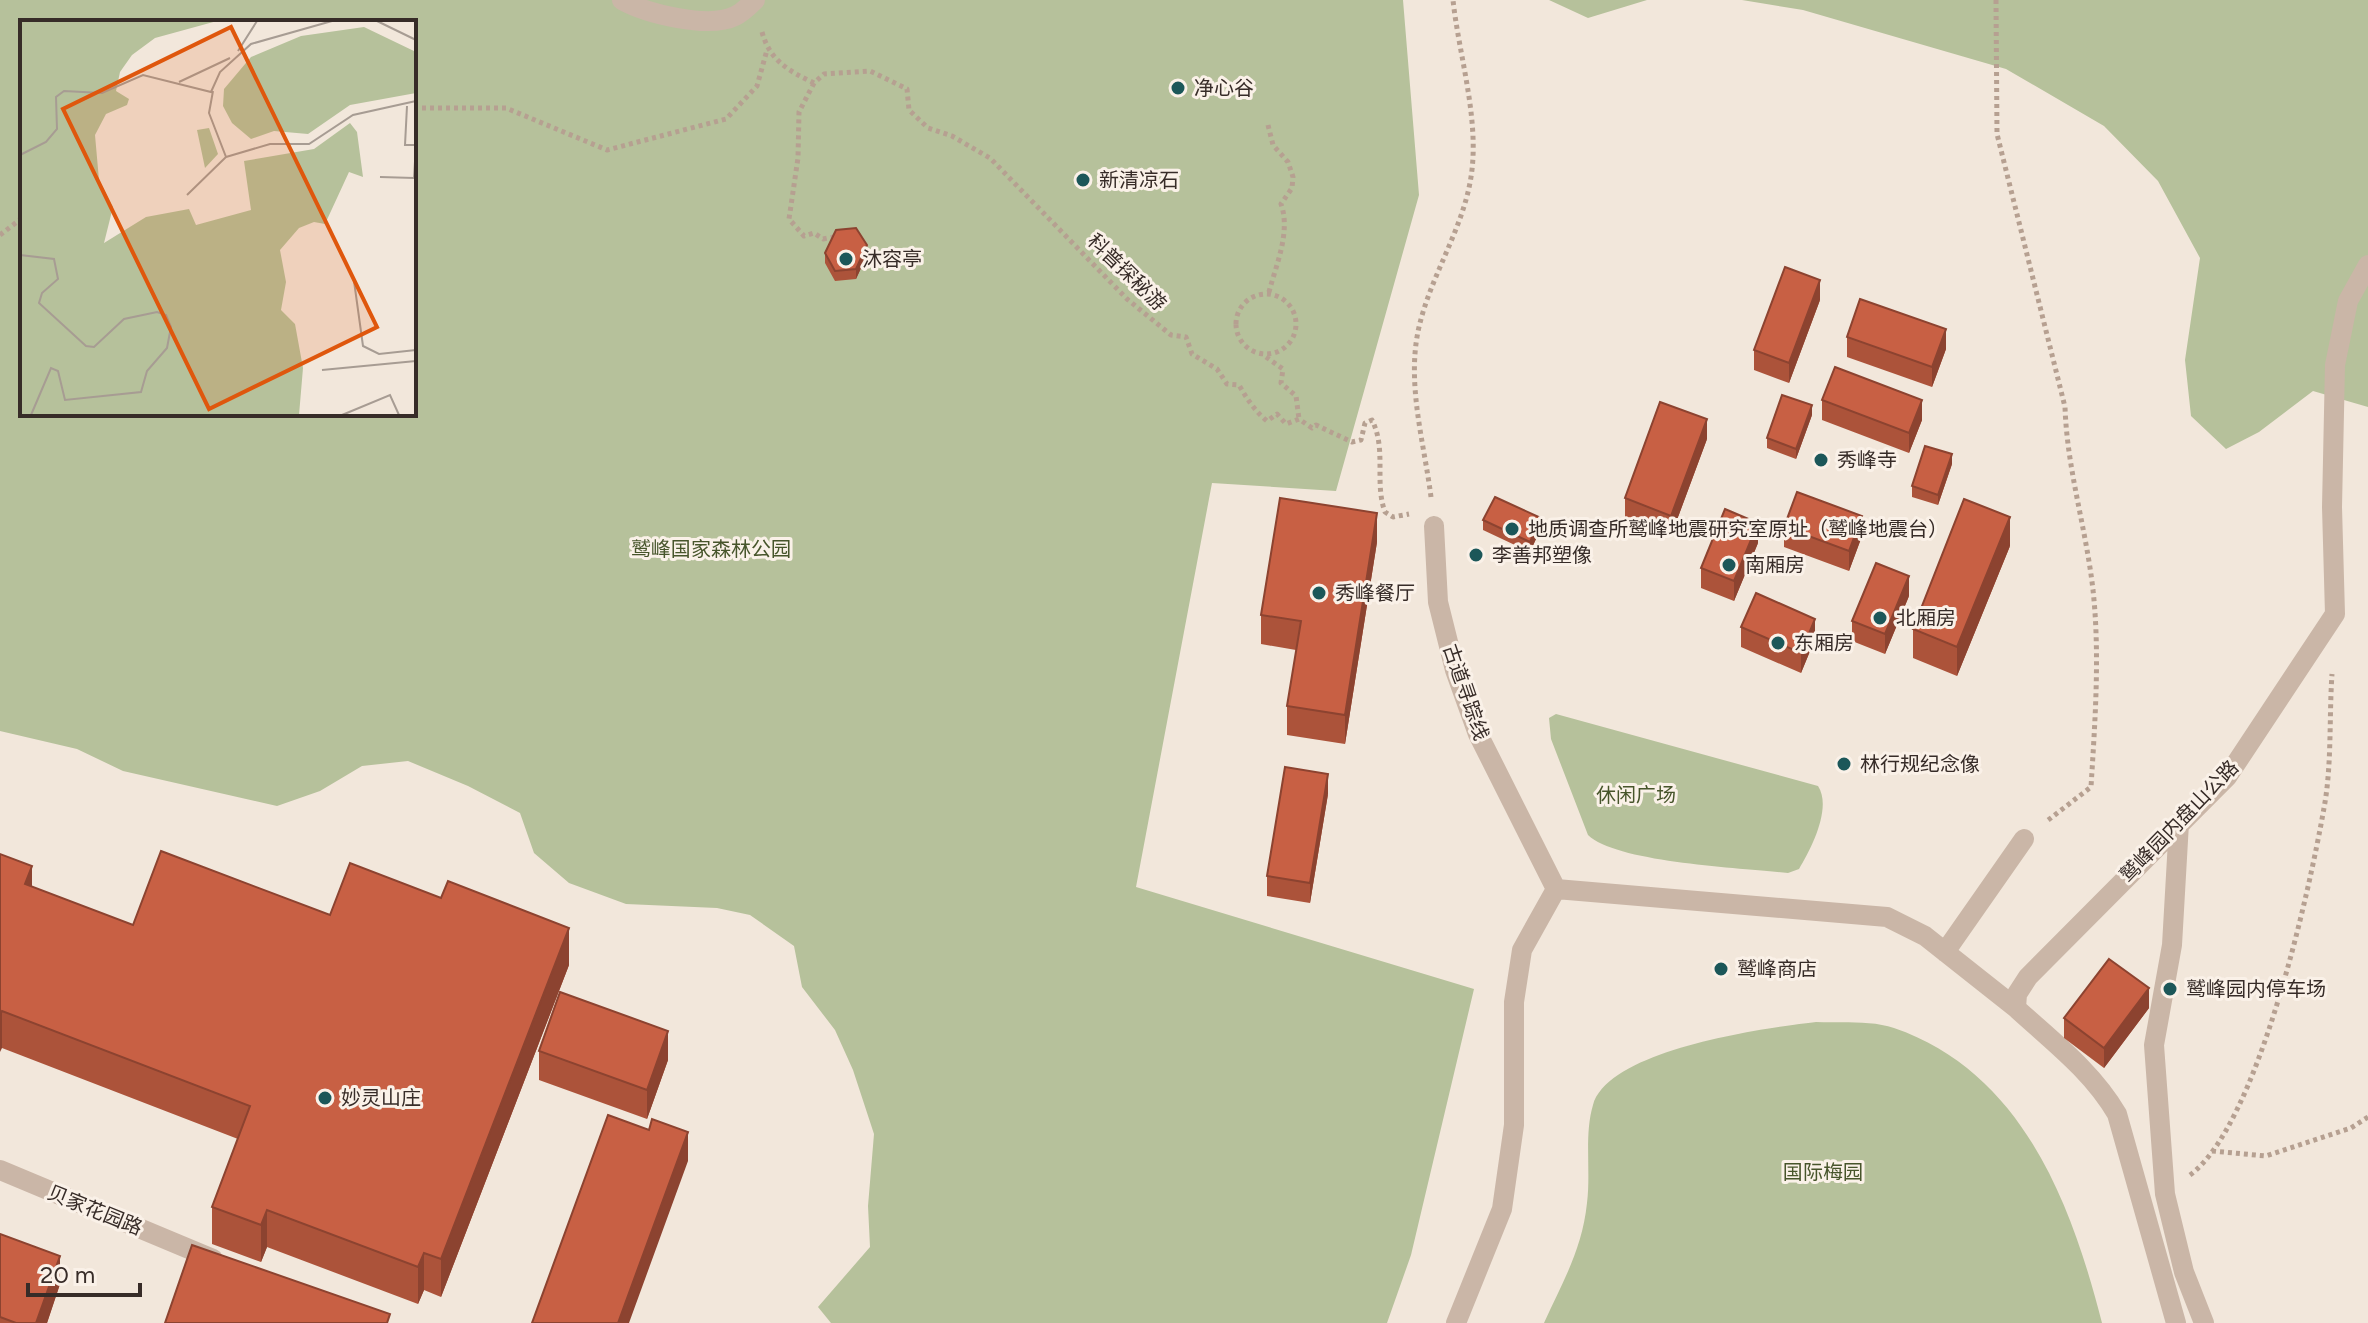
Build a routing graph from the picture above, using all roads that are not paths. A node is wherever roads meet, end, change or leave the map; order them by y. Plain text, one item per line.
1 (622, 0) edge
2 (754, 1) edge
3 (2368, 265) edge
4 (1434, 526) road end
5 (2179, 823) junction
6 (2024, 839) road end
7 (1556, 889) junction
8 (1945, 952) junction
9 (2016, 1008) junction
10 (0, 1170) edge
11 (228, 1266) edge
12 (1456, 1323) edge
13 (2176, 1323) edge
14 (2204, 1323) edge

1 - 2 street
3 - 5 street, 鹫峰园内盘山公路
4 - 7 street, 古道寻踪线
5 - 9 street, 鹫峰园内盘山公路
5 - 14 street
6 - 8 street
7 - 8 street
7 - 12 street
8 - 9 street
9 - 13 street
10 - 11 street, 贝家花园路

